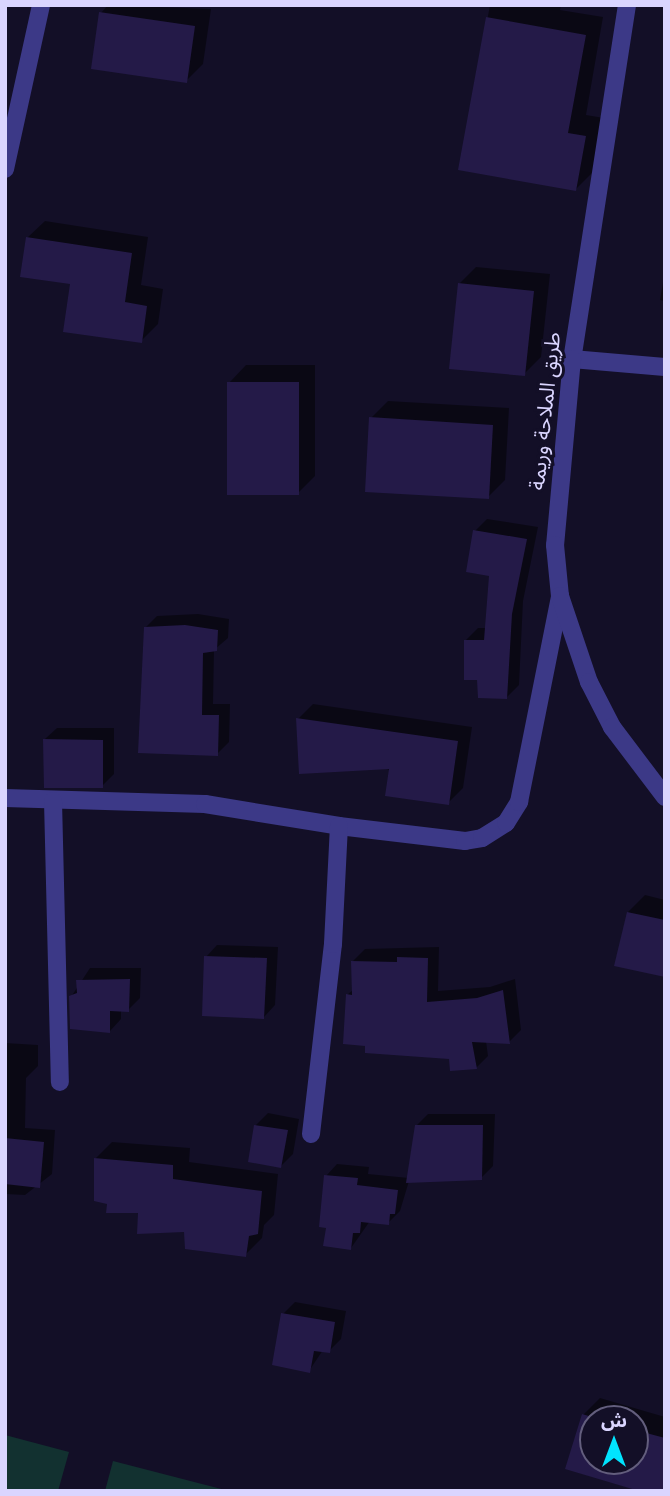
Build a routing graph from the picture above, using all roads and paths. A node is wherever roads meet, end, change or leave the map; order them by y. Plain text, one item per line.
1 (41, 5) edge
2 (627, 5) edge
3 (5, 169) edge
4 (572, 359) junction
5 (665, 367) edge
6 (560, 596) junction
7 (665, 797) edge
8 (5, 798) edge
9 (53, 801) junction
10 (339, 826) junction
11 (60, 1082) dead end
12 (312, 1134) dead end

1 - 3 street
2 - 4 street, طريق الملاحة وريمة
4 - 5 street
4 - 6 street, طريق الملاحة وريمة
6 - 7 street, طريق الملاحة وريمة
6 - 10 street
8 - 9 street
9 - 10 street
9 - 11 street
10 - 12 street

